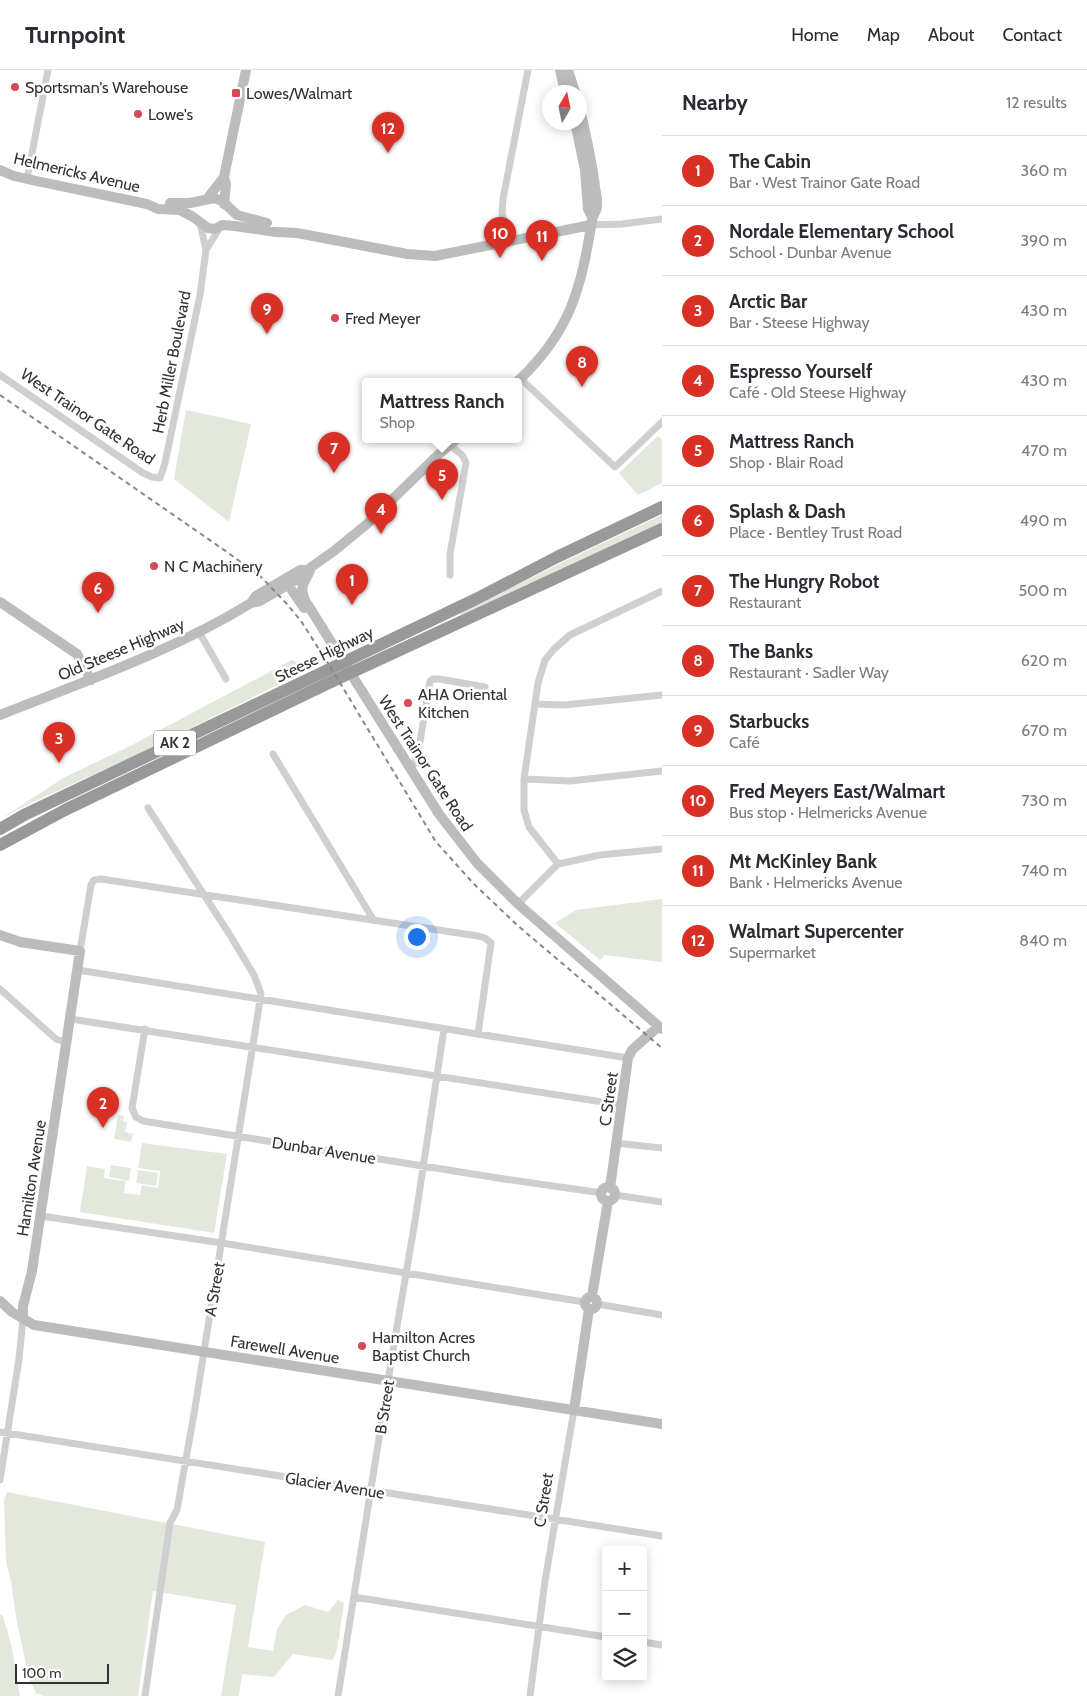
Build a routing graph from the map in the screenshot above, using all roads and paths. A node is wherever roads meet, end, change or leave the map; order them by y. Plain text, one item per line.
1 (48, 70) edge
2 (246, 70) edge
3 (528, 70) edge
4 (560, 70) edge
5 (568, 70) edge
6 (564, 85) edge
7 (573, 85) edge
8 (577, 130) edge
9 (584, 130) edge
10 (0, 170) edge
11 (224, 176) junction
12 (27, 179) junction
13 (206, 199) junction
14 (147, 204) junction
15 (224, 204) junction
16 (662, 219) edge
17 (592, 221) junction
18 (199, 222) junction
19 (221, 226) junction
20 (297, 233) junction
21 (510, 240) junction
22 (206, 250) junction
23 (0, 375) edge
24 (522, 378) edge
25 (522, 382) edge
26 (662, 422) edge
27 (453, 443) edge
28 (455, 443) edge
29 (160, 478) joint
30 (662, 507) edge
31 (662, 529) edge
32 (306, 569) junction
33 (450, 575) dead end
34 (289, 586) junction
35 (662, 591) edge
36 (0, 602) edge
37 (251, 603) junction
38 (317, 620) junction
39 (198, 632) junction
40 (346, 668) junction
41 (226, 679) dead end
42 (90, 680) junction
43 (485, 687) dead end
44 (662, 695) edge
45 (535, 704) junction
46 (0, 715) edge
47 (273, 754) dead end
48 (411, 770) junction
49 (662, 771) edge
50 (524, 779) junction
51 (148, 808) dead end
52 (0, 829) edge
53 (0, 845) edge
54 (662, 849) edge
55 (558, 864) junction
56 (203, 894) junction
57 (518, 904) junction
58 (372, 920) junction
59 (0, 935) edge
60 (80, 951) junction
61 (78, 970) junction
62 (0, 989) edge
63 (260, 1000) junction
64 (71, 1018) junction
65 (661, 1026) edge
66 (444, 1029) junction
67 (145, 1030) junction
68 (478, 1034) junction
69 (67, 1043) junction
70 (253, 1047) junction
71 (628, 1058) junction
72 (436, 1076) junction
73 (622, 1105) junction
74 (238, 1136) junction
75 (616, 1144) junction
76 (662, 1148) edge
77 (422, 1167) junction
78 (609, 1194) junction
79 (662, 1202) edge
80 (41, 1216) junction
81 (222, 1243) junction
82 (406, 1273) junction
83 (0, 1301) edge
84 (591, 1303) junction
85 (662, 1315) edge
86 (23, 1319) junction
87 (204, 1352) junction
88 (388, 1381) junction
89 (574, 1410) junction
90 (662, 1424) edge
91 (4, 1433) edge
92 (186, 1461) junction
93 (0, 1480) edge
94 (371, 1490) junction
95 (556, 1520) junction
96 (662, 1536) edge
97 (354, 1597) junction
98 (540, 1626) junction
99 (602, 1635) edge
100 (647, 1643) edge
101 (662, 1646) edge
102 (145, 1696) edge
103 (338, 1696) edge
104 (530, 1696) edge

1 - 12 street
2 - 11 street, Herb Miller Boulevard
3 - 21 street
4 - 6 street
5 - 7 street
8 - 17 street
9 - 17 street
10 - 12 street, Helmericks Avenue
11 - 13 street, Herb Miller Boulevard
11 - 15 street, Herb Miller Boulevard
12 - 14 street, Helmericks Avenue
13 - 14 street, Helmericks Avenue
13 - 15 street, Helmericks Avenue
13 - 18 street, Herb Miller Boulevard
14 - 18 street, Helmericks Avenue
15 - 19 street, Herb Miller Boulevard
15 - 20 street, Helmericks Avenue
16 - 17 street
17 - 21 street, Helmericks Avenue
17 - 24 street
18 - 19 street, Helmericks Avenue
18 - 22 street, Herb Miller Boulevard
19 - 20 street, Helmericks Avenue
19 - 22 street, Herb Miller Boulevard
20 - 21 street, Helmericks Avenue
22 - 29 street, Herb Miller Boulevard
23 - 29 street, West Trainor Gate Road
25 - 26 street
27 - 32 street, Old Steese Highway
28 - 33 street
30 - 40 highway, Steese Highway / AK 2
31 - 40 highway, Steese Highway / AK 2
32 - 34 street
32 - 37 street, Old Steese Highway
32 - 38 street, West Trainor Gate Road
34 - 37 street, Old Steese Highway
34 - 38 street, West Trainor Gate Road
35 - 45 street
36 - 42 street
37 - 39 street, Old Steese Highway
38 - 40 street, West Trainor Gate Road
39 - 41 street
39 - 42 street, Old Steese Highway
40 - 48 street, West Trainor Gate Road
40 - 52 highway, Steese Highway / AK 2
40 - 53 highway, Steese Highway / AK 2
42 - 46 street, Old Steese Highway
43 - 48 street
44 - 45 street
45 - 50 street
47 - 58 street
48 - 57 street, West Trainor Gate Road
49 - 50 street
50 - 55 street
51 - 56 street, A Street
54 - 55 street
55 - 57 street
56 - 58 street
56 - 60 street, Hamilton Avenue
56 - 63 street, A Street
57 - 65 street, West Trainor Gate Road
58 - 68 street
59 - 60 street
60 - 61 street, Hamilton Avenue
61 - 63 street
61 - 64 street, Hamilton Avenue
62 - 69 street
63 - 66 street
63 - 70 street, A Street
64 - 67 street
64 - 69 street, Hamilton Avenue
65 - 71 street, C Street
66 - 68 street
66 - 72 street, B Street
67 - 70 street
67 - 74 street, Dunbar Avenue
68 - 71 street
69 - 80 street, Hamilton Avenue
70 - 72 street
70 - 74 street, A Street
71 - 73 street, C Street
72 - 73 street
72 - 77 street, B Street
73 - 75 street, C Street
74 - 77 street, Dunbar Avenue
74 - 81 street, A Street
75 - 76 street
75 - 78 street, C Street
77 - 78 street, Dunbar Avenue
77 - 82 street, B Street
78 - 79 street, Dunbar Avenue
78 - 84 street, C Street
80 - 81 street
80 - 86 street, Hamilton Avenue
81 - 82 street
81 - 87 street, A Street
82 - 84 street
82 - 88 street, B Street
83 - 86 street, Farewell Avenue
84 - 85 street
84 - 89 street, C Street
86 - 87 street, Farewell Avenue
86 - 91 street, Hamilton Avenue
87 - 88 street, Farewell Avenue
87 - 92 street, A Street
88 - 89 street, Farewell Avenue
88 - 94 street, B Street
89 - 90 street, Farewell Avenue
89 - 95 street, C Street
91 - 92 street, Glacier Avenue
91 - 93 street, Hamilton Avenue
92 - 94 street, Glacier Avenue
92 - 102 street, A Street
94 - 95 street, Glacier Avenue
94 - 97 street, B Street
95 - 96 street, Glacier Avenue
95 - 98 street, C Street
97 - 98 street
97 - 103 street, B Street
98 - 99 street
98 - 104 street, C Street
100 - 101 street

